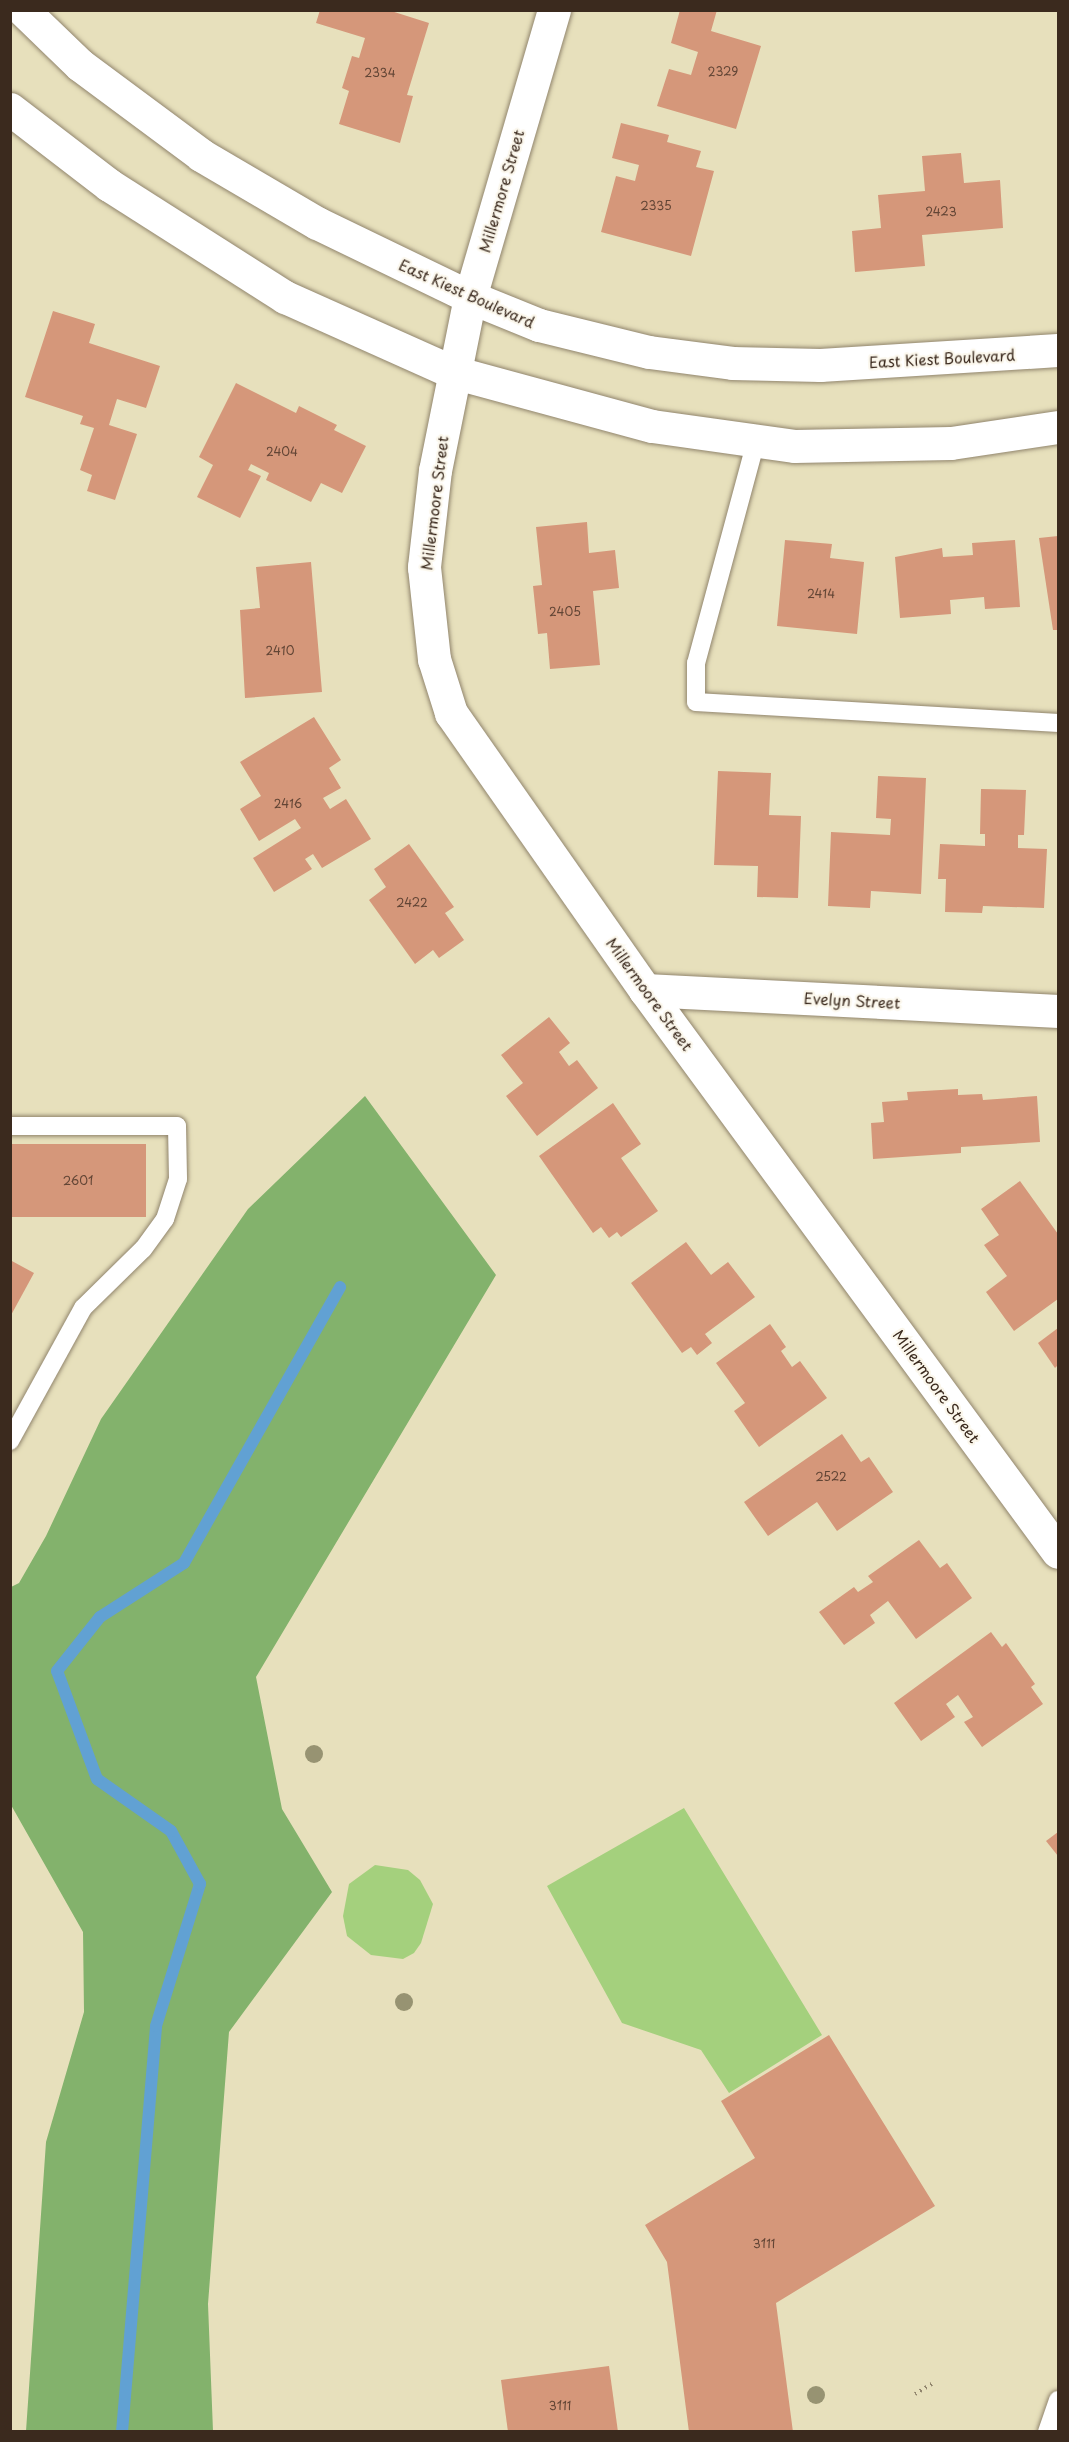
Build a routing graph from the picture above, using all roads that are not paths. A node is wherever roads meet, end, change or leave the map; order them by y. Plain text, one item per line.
1 (23, 10) edge
2 (554, 10) edge
3 (10, 109) edge
4 (470, 297) junction
5 (1059, 350) edge
6 (453, 372) junction
7 (1059, 427) edge
8 (756, 441) junction
9 (1059, 723) edge
10 (645, 990) junction
11 (1059, 1011) edge
12 (10, 1126) edge
13 (10, 1441) edge
14 (1059, 1552) edge
15 (1059, 2400) edge
16 (1047, 2432) edge

1 - 4 main road, East Kiest Boulevard
2 - 4 main road, Millermore Street
3 - 6 main road
4 - 5 main road, East Kiest Boulevard
4 - 6 main road, Millermore Street
6 - 8 main road
6 - 10 main road, Millermoore Street
7 - 8 main road
8 - 9 lane
10 - 11 main road, Evelyn Street
10 - 14 main road, Millermoore Street
12 - 13 lane
15 - 16 lane

